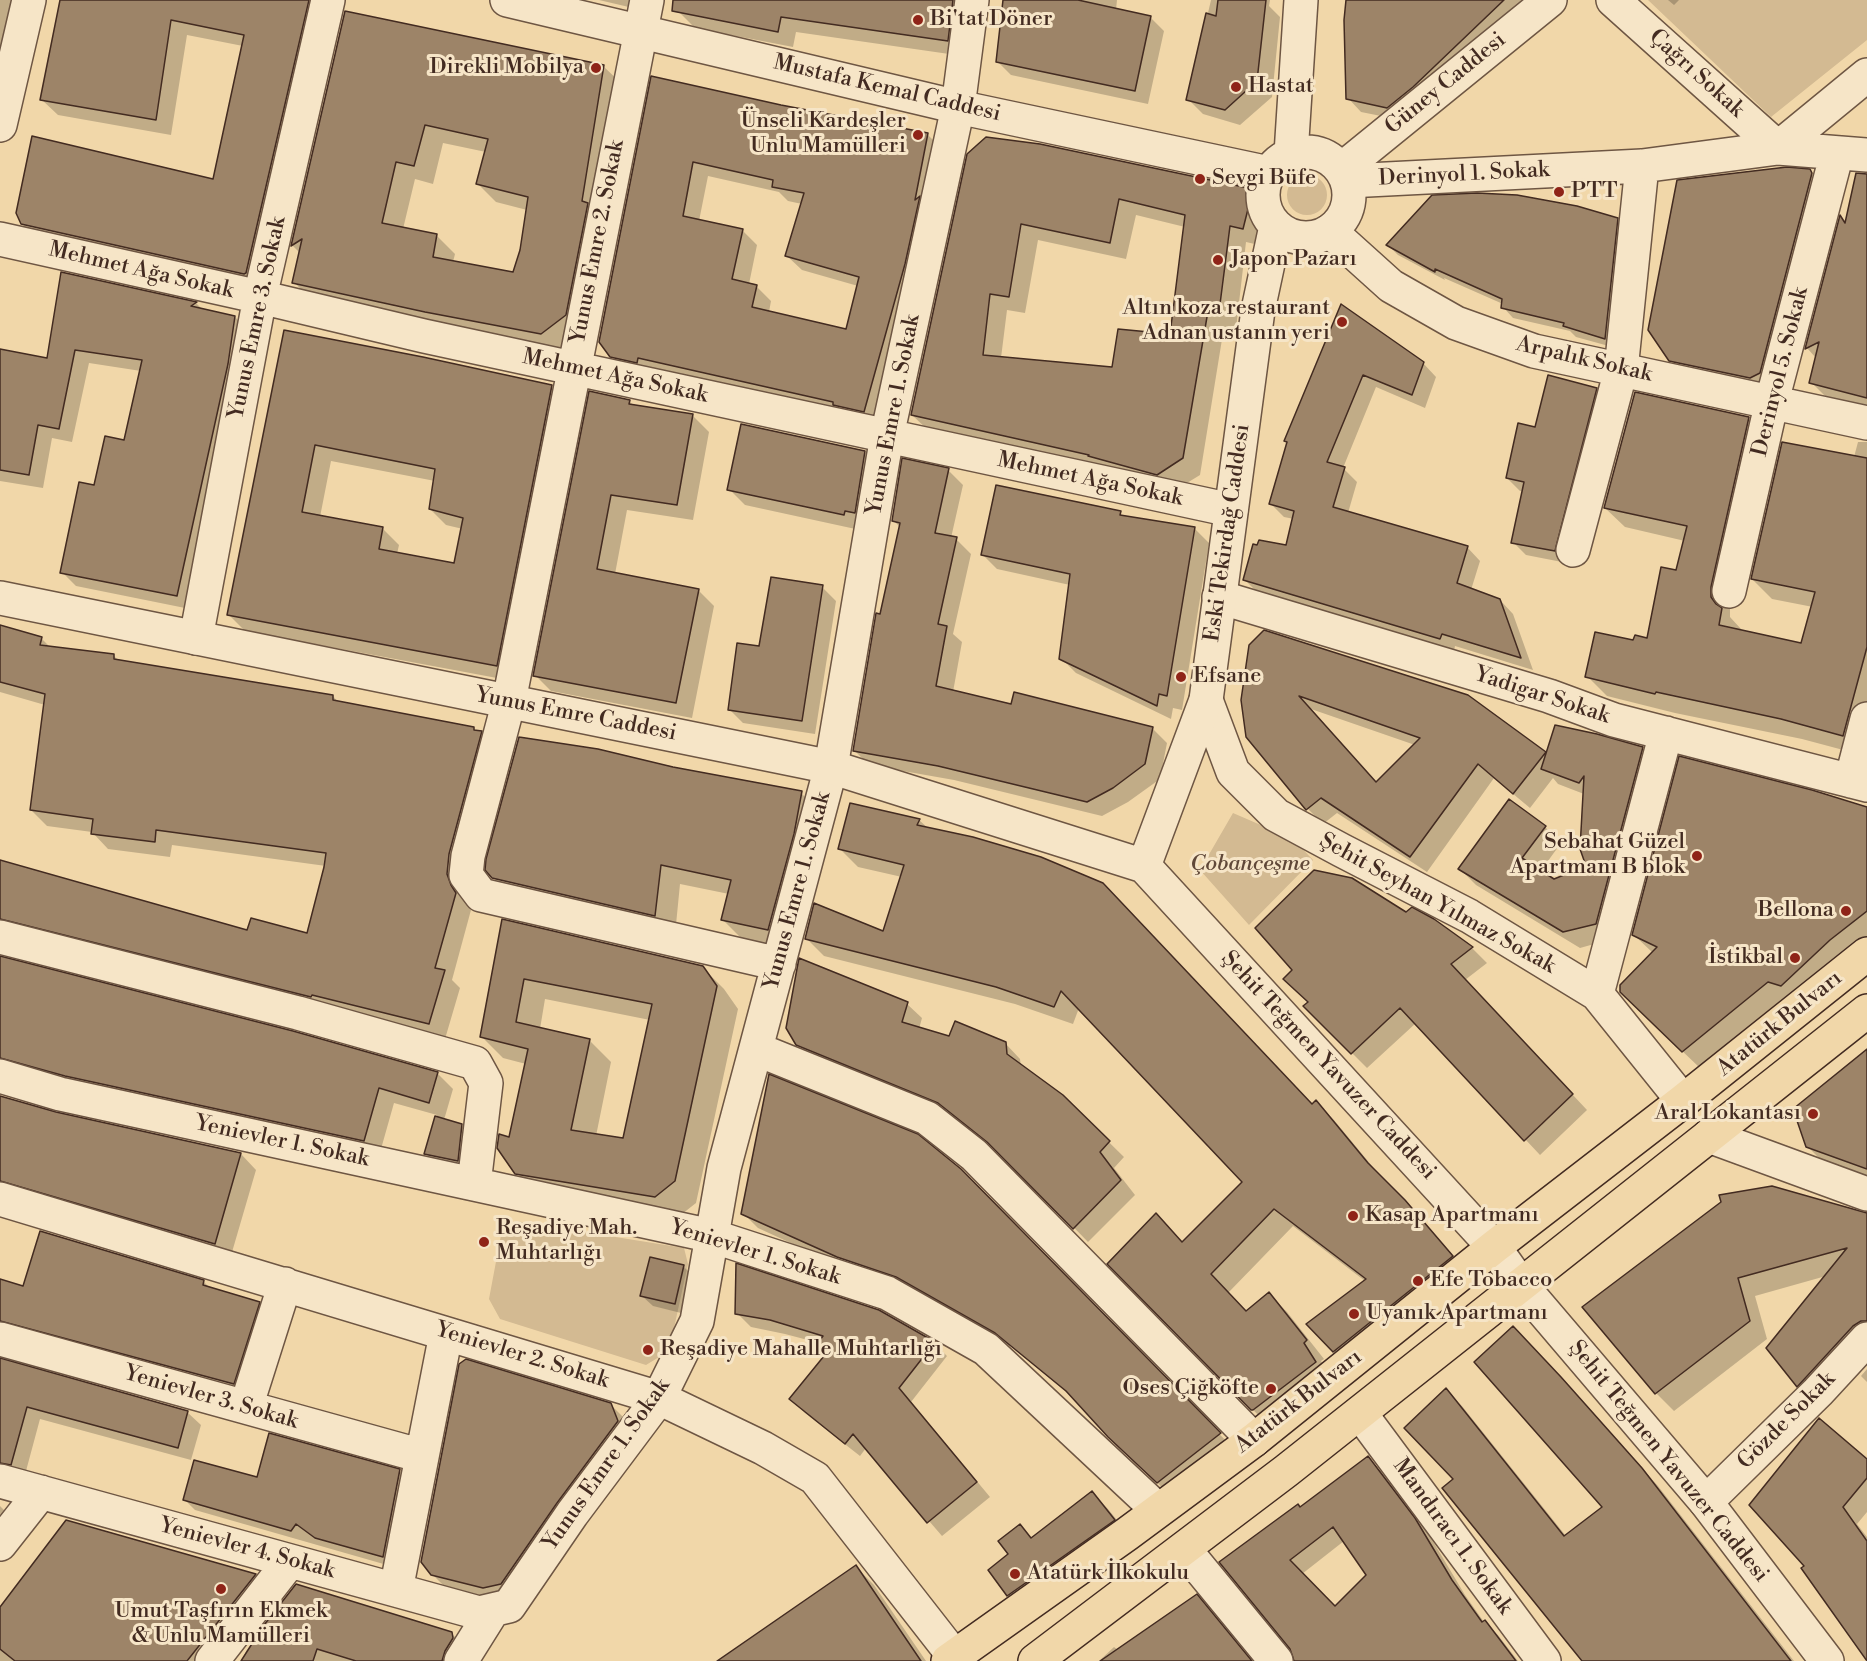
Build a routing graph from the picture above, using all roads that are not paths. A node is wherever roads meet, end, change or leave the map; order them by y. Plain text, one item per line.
1 (29, 0) edge
2 (328, 0) edge
3 (507, 0) edge
4 (972, 0) edge
5 (1301, 0) edge
6 (1550, 0) edge
7 (1613, 0) edge
8 (644, 15) edge
9 (1867, 75) edge
10 (958, 107) junction
11 (0, 125) edge
12 (1778, 148) junction
13 (1852, 154) edge
14 (1280, 163) junction
15 (1642, 166) junction
16 (1345, 175) junction
17 (1276, 226) junction
18 (1330, 231) junction
19 (0, 240) edge
20 (260, 297) junction
21 (573, 368) junction
22 (1621, 370) junction
23 (1772, 401) junction
24 (1867, 423) edge
25 (887, 436) junction
26 (1231, 510) junction
27 (1573, 550) dead end
28 (1729, 591) dead end
29 (1219, 597) junction
30 (0, 598) edge
31 (196, 638) junction
32 (1206, 700) junction
33 (509, 701) junction
34 (1867, 719) edge
35 (1666, 733) junction
36 (831, 767) junction
37 (1859, 783) edge
38 (1144, 866) junction
39 (0, 937) edge
40 (1867, 954) edge
41 (779, 964) junction
42 (1597, 994) junction
43 (1867, 1011) edge
44 (756, 1049) junction
45 (0, 1076) edge
46 (1683, 1101) junction
47 (1709, 1136) junction
48 (474, 1184) junction
49 (1867, 1194) edge
50 (0, 1199) edge
51 (712, 1236) junction
52 (1494, 1247) junction
53 (285, 1284) junction
54 (1521, 1286) junction
55 (446, 1334) junction
56 (0, 1339) edge
57 (1867, 1340) edge
58 (659, 1398) junction
59 (246, 1407) junction
60 (1360, 1413) junction
61 (1254, 1440) junction
62 (422, 1456) junction
63 (0, 1481) edge
64 (41, 1492) junction
65 (1706, 1502) junction
66 (1158, 1510) junction
67 (0, 1544) edge
68 (1184, 1549) junction
69 (290, 1561) junction
70 (396, 1590) junction
71 (493, 1610) junction
72 (951, 1659) edge
73 (212, 1661) edge
74 (462, 1661) edge
75 (1035, 1661) edge
76 (1276, 1661) edge
77 (1544, 1661) edge
78 (1827, 1661) edge

1 - 11 street
2 - 20 street, Yunus Emre 3. Sokak
3 - 8 street, Mustafa Kemal Caddesi
4 - 10 street, Yunus Emre 1. Sokak
5 - 14 street
6 - 16 street, Güney Caddesi
7 - 12 street, Çağrı Sokak
8 - 10 street, Mustafa Kemal Caddesi
8 - 21 street, Yunus Emre 2. Sokak
9 - 12 street
10 - 14 street, Mustafa Kemal Caddesi
10 - 25 street, Yunus Emre 1. Sokak
12 - 13 street, Derinyol 1. Sokak
12 - 15 street, Derinyol 1. Sokak
13 - 23 street, Derinyol 5. Sokak
14 - 16 street
14 - 17 street
15 - 16 street, Derinyol 1. Sokak
15 - 22 street
16 - 18 street
17 - 18 street
17 - 26 street, Eski Tekirdağ Caddesi
18 - 22 street, Arpalık Sokak
19 - 20 street, Mehmet Ağa Sokak
20 - 21 street, Mehmet Ağa Sokak
20 - 31 street, Yunus Emre 3. Sokak
21 - 25 street, Mehmet Ağa Sokak
21 - 33 street, Yunus Emre 2. Sokak
22 - 23 street, Arpalık Sokak
22 - 27 street
23 - 24 street, Arpalık Sokak
23 - 28 street, Derinyol 5. Sokak
25 - 26 street, Mehmet Ağa Sokak
25 - 36 street, Yunus Emre 1. Sokak
26 - 29 street, Eski Tekirdağ Caddesi
29 - 32 street, Eski Tekirdağ Caddesi
29 - 35 street, Yadigar Sokak
30 - 31 street, Yunus Emre Caddesi
31 - 33 street, Yunus Emre Caddesi
32 - 38 street, Eski Tekirdağ Caddesi
32 - 42 street, Şehit Seyhan Yılmaz Sokak
33 - 36 street, Yunus Emre Caddesi
33 - 41 street, Yunus Emre 2. Sokak
34 - 37 street
35 - 37 street, Yadigar Sokak
35 - 42 street
36 - 38 street, Yunus Emre Caddesi
36 - 41 street, Yunus Emre 1. Sokak
38 - 52 street, Şehit Teğmen Yavuzer Caddesi
39 - 48 street
40 - 46 main road, Atatürk Bulvarı
41 - 44 street, Yunus Emre 1. Sokak
42 - 46 street, Şehit Seyhan Yılmaz Sokak
43 - 47 main road, Atatürk Bulvarı
44 - 51 street, Yunus Emre 1. Sokak
44 - 61 street
45 - 48 street, Yenievler 1. Sokak
46 - 52 main road, Atatürk Bulvarı
47 - 49 street
47 - 54 main road, Atatürk Bulvarı
48 - 51 street, Yenievler 1. Sokak
50 - 53 street, Yenievler 2. Sokak
51 - 58 street, Yunus Emre 1. Sokak
51 - 66 street, Yenievler 1. Sokak
52 - 54 street, Şehit Teğmen Yavuzer Caddesi
52 - 61 main road, Atatürk Bulvarı
53 - 55 street, Yenievler 2. Sokak
53 - 59 street
54 - 60 main road, Atatürk Bulvarı
54 - 65 street, Şehit Teğmen Yavuzer Caddesi
55 - 58 street, Yenievler 2. Sokak
55 - 62 street
56 - 59 street, Yenievler 3. Sokak
57 - 65 street, Gözde Sokak
58 - 71 street, Yunus Emre 1. Sokak
58 - 72 street, Yenievler 2. Sokak
59 - 62 street, Yenievler 3. Sokak
60 - 68 main road, Atatürk Bulvarı
60 - 77 street, Mandıracı 1. Sokak
61 - 66 main road, Atatürk Bulvarı
62 - 70 street
63 - 64 street, Yenievler 4. Sokak
64 - 67 street
64 - 69 street, Yenievler 4. Sokak
65 - 78 street, Şehit Teğmen Yavuzer Caddesi
66 - 72 main road, Atatürk Bulvarı
68 - 75 main road, Atatürk Bulvarı
68 - 76 street
69 - 70 street, Yenievler 4. Sokak
69 - 73 street
70 - 71 street, Yenievler 4. Sokak
71 - 74 street

